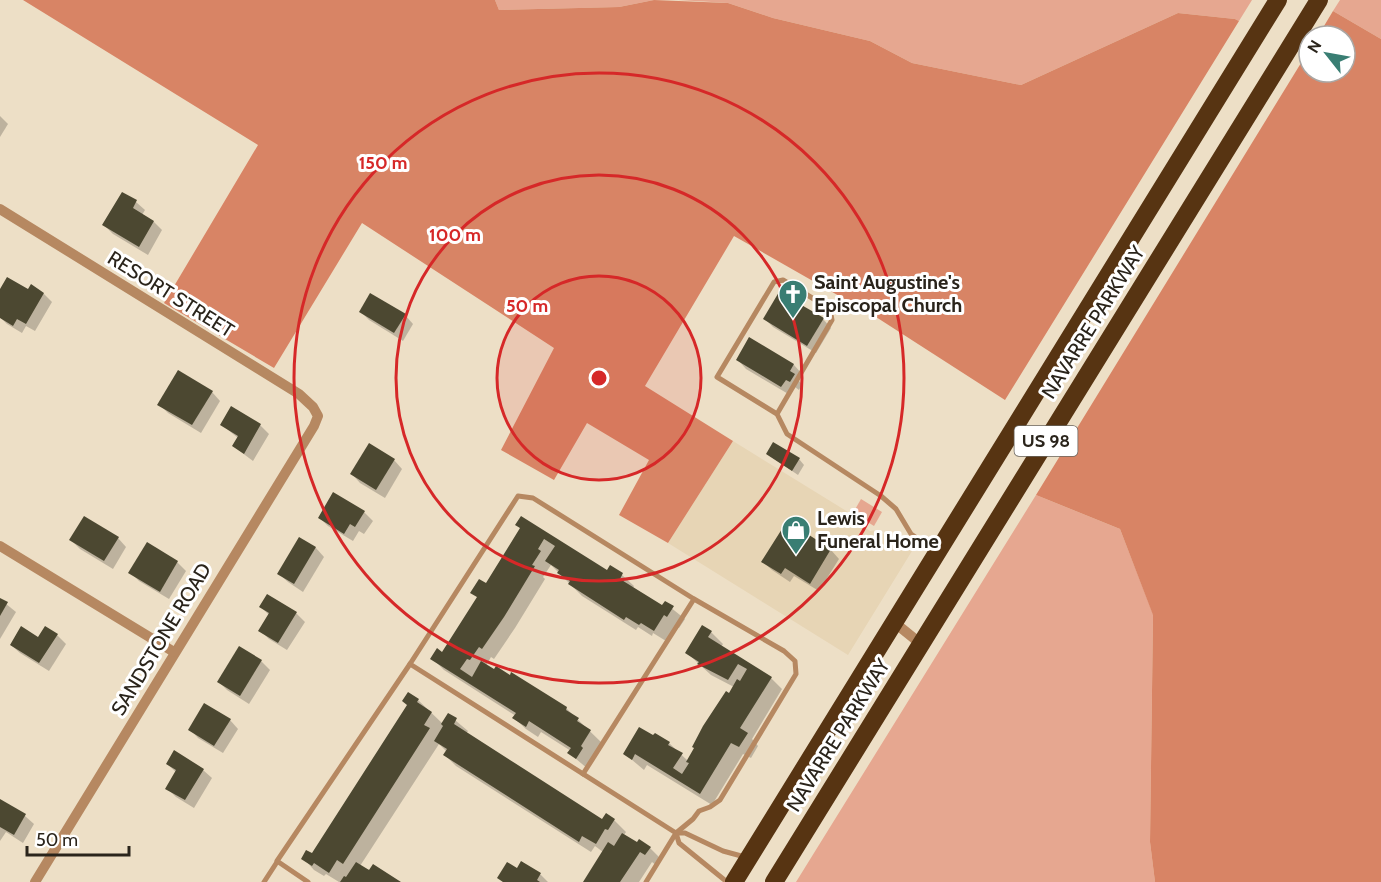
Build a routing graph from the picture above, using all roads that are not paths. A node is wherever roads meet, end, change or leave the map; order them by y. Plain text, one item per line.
1 (1278, 0) edge
2 (1319, 0) edge
3 (0, 209) edge
4 (777, 414) junction
5 (318, 416) joint
6 (0, 546) edge
7 (938, 553) junction
8 (694, 599) junction
9 (895, 623) junction
10 (921, 644) junction
11 (174, 652) junction
12 (410, 664) junction
13 (583, 774) junction
14 (676, 833) junction
15 (750, 858) junction
16 (277, 862) junction
17 (35, 882) edge
18 (264, 882) edge
19 (308, 882) edge
20 (646, 882) edge
21 (727, 882) edge
22 (734, 882) edge
23 (774, 882) edge

1 - 7 highway, NAVARRE PARKWAY / US 98
2 - 10 highway, NAVARRE PARKWAY / US 98
3 - 5 street, RESORT STREET
4 - 4 lane
4 - 7 lane
5 - 11 street, SANDSTONE ROAD
6 - 11 street
7 - 9 highway, NAVARRE PARKWAY / US 98
8 - 12 lane
8 - 13 lane
8 - 14 lane
9 - 10 street
9 - 15 highway, NAVARRE PARKWAY / US 98
10 - 23 highway, NAVARRE PARKWAY / US 98
11 - 17 street, SANDSTONE ROAD
12 - 13 lane
12 - 16 lane
13 - 14 lane
14 - 15 lane
14 - 20 lane
14 - 21 lane
15 - 22 highway, NAVARRE PARKWAY / US 98
16 - 18 lane
16 - 19 lane

